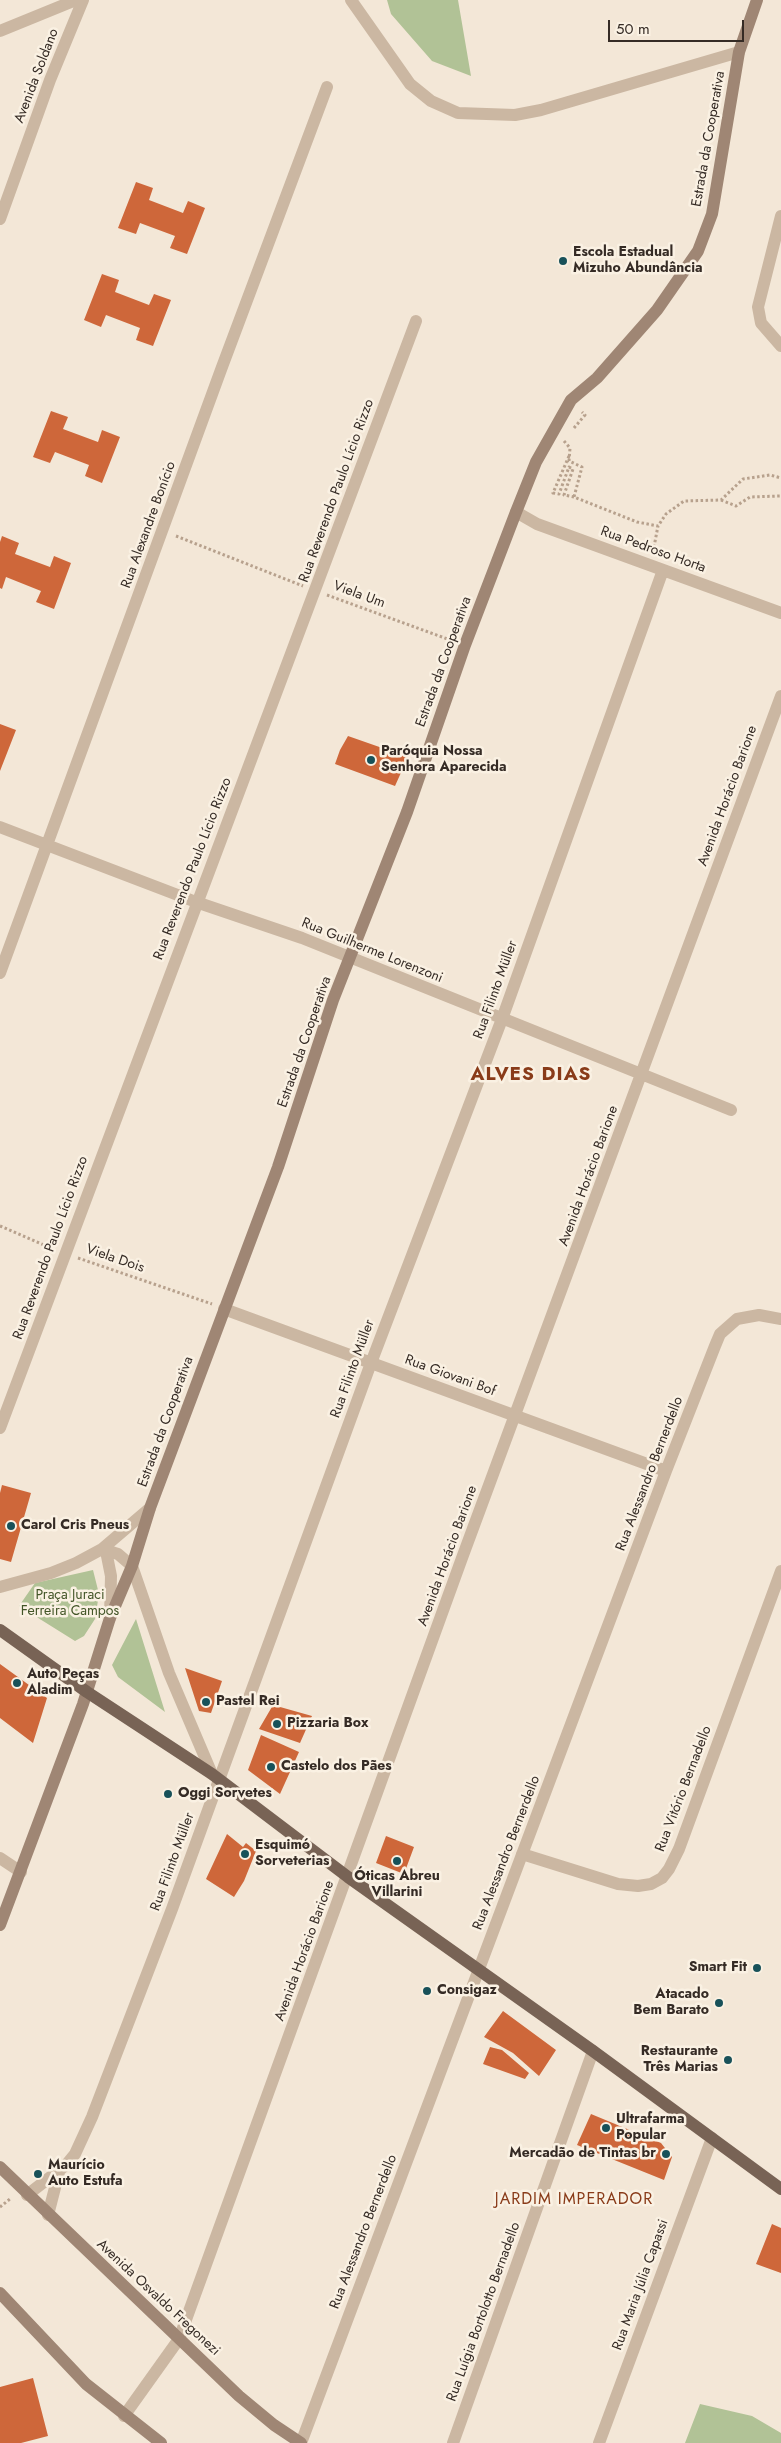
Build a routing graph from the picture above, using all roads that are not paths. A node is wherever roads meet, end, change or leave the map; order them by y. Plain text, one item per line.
1 (76, 0) edge
2 (83, 0) edge
3 (351, 0) edge
4 (757, 0) edge
5 (0, 31) edge
6 (739, 52) junction
7 (327, 86) dead end
8 (781, 216) edge
9 (0, 219) edge
10 (416, 321) dead end
11 (781, 346) edge
12 (516, 512) junction
13 (663, 570) junction
14 (781, 613) edge
15 (781, 696) edge
16 (0, 827) edge
17 (48, 847) junction
18 (196, 902) junction
19 (350, 959) junction
20 (0, 973) edge
21 (502, 1019) junction
22 (642, 1074) junction
23 (731, 1110) dead end
24 (224, 1309) junction
25 (779, 1318) edge
26 (371, 1363) junction
27 (517, 1416) junction
28 (0, 1428) edge
29 (666, 1471) junction
30 (150, 1508) junction
31 (104, 1550) junction
32 (132, 1566) junction
33 (781, 1571) edge
34 (0, 1587) edge
35 (110, 1618) junction
36 (0, 1630) edge
37 (87, 1692) junction
38 (215, 1778) junction
39 (522, 1854) junction
40 (0, 1858) edge
41 (20, 1872) junction
42 (348, 1877) junction
43 (0, 1925) edge
44 (478, 1970) junction
45 (594, 2051) junction
46 (712, 2138) junction
47 (0, 2167) edge
48 (59, 2172) junction
49 (781, 2189) edge
50 (27, 2195) junction
51 (48, 2215) junction
52 (0, 2293) edge
53 (179, 2339) junction
54 (124, 2416) junction
55 (161, 2443) edge
56 (301, 2443) edge
57 (452, 2443) edge
58 (599, 2443) edge

1 - 5 street
2 - 9 street, Avenida Soldano
3 - 6 street
4 - 6 street, Estrada da Cooperativa
6 - 12 street, Estrada da Cooperativa
7 - 17 street, Rua Alexandre Bonício
8 - 11 street
10 - 18 street, Rua Reverendo Paulo Lício Rizzo
12 - 13 street, Rua Pedroso Horta
12 - 19 street, Estrada da Cooperativa
13 - 14 street, Rua Pedroso Horta
13 - 21 street, Rua Filinto Müller
15 - 22 street, Avenida Horácio Barione
16 - 17 street, Rua Guilherme Lorenzoni
17 - 18 street, Rua Guilherme Lorenzoni
17 - 20 street, Rua Alexandre Bonício
18 - 19 street, Rua Guilherme Lorenzoni
18 - 28 street, Rua Reverendo Paulo Lício Rizzo
19 - 21 street, Rua Guilherme Lorenzoni
19 - 24 street, Estrada da Cooperativa
21 - 22 street, Rua Guilherme Lorenzoni
21 - 26 street, Rua Filinto Müller
22 - 23 street, Rua Guilherme Lorenzoni
22 - 27 street, Avenida Horácio Barione
24 - 26 street, Rua Giovani Bof
24 - 30 street, Estrada da Cooperativa
25 - 29 street, Rua Alessandro Bernerdello
26 - 27 street, Rua Giovani Bof
26 - 38 street, Rua Filinto Müller
27 - 29 street, Rua Giovani Bof
27 - 42 street, Avenida Horácio Barione
29 - 39 street, Rua Alessandro Bernerdello
30 - 31 street, Estrada da Cooperativa
30 - 32 street, Estrada da Cooperativa
31 - 32 street
31 - 34 street
31 - 35 street, Estrada da Cooperativa
32 - 35 street, Estrada da Cooperativa
32 - 38 street
33 - 39 street, Rua Vitório Bernadello
35 - 37 street, Estrada da Cooperativa
36 - 37 main road
37 - 38 main road
37 - 41 street, Estrada da Cooperativa
38 - 42 main road
38 - 48 street, Rua Filinto Müller
39 - 44 street, Rua Alessandro Bernerdello
40 - 41 street
41 - 43 street, Estrada da Cooperativa
42 - 44 main road
42 - 53 street, Avenida Horácio Barione
44 - 45 main road
44 - 56 street, Rua Alessandro Bernerdello
45 - 46 main road
45 - 57 street, Rua Luígia Bortolotto Bernadello
46 - 49 main road
46 - 58 street, Rua Maria Júlia Capassi
47 - 50 street, Avenida Osvaldo Fregonezi
48 - 50 street, Rua Filinto Müller
48 - 51 street, Rua Filinto Müller
50 - 51 street, Avenida Osvaldo Fregonezi
51 - 53 street, Avenida Osvaldo Fregonezi
52 - 54 street
53 - 54 street, Avenida Horácio Barione
53 - 56 street, Avenida Osvaldo Fregonezi
54 - 55 street

